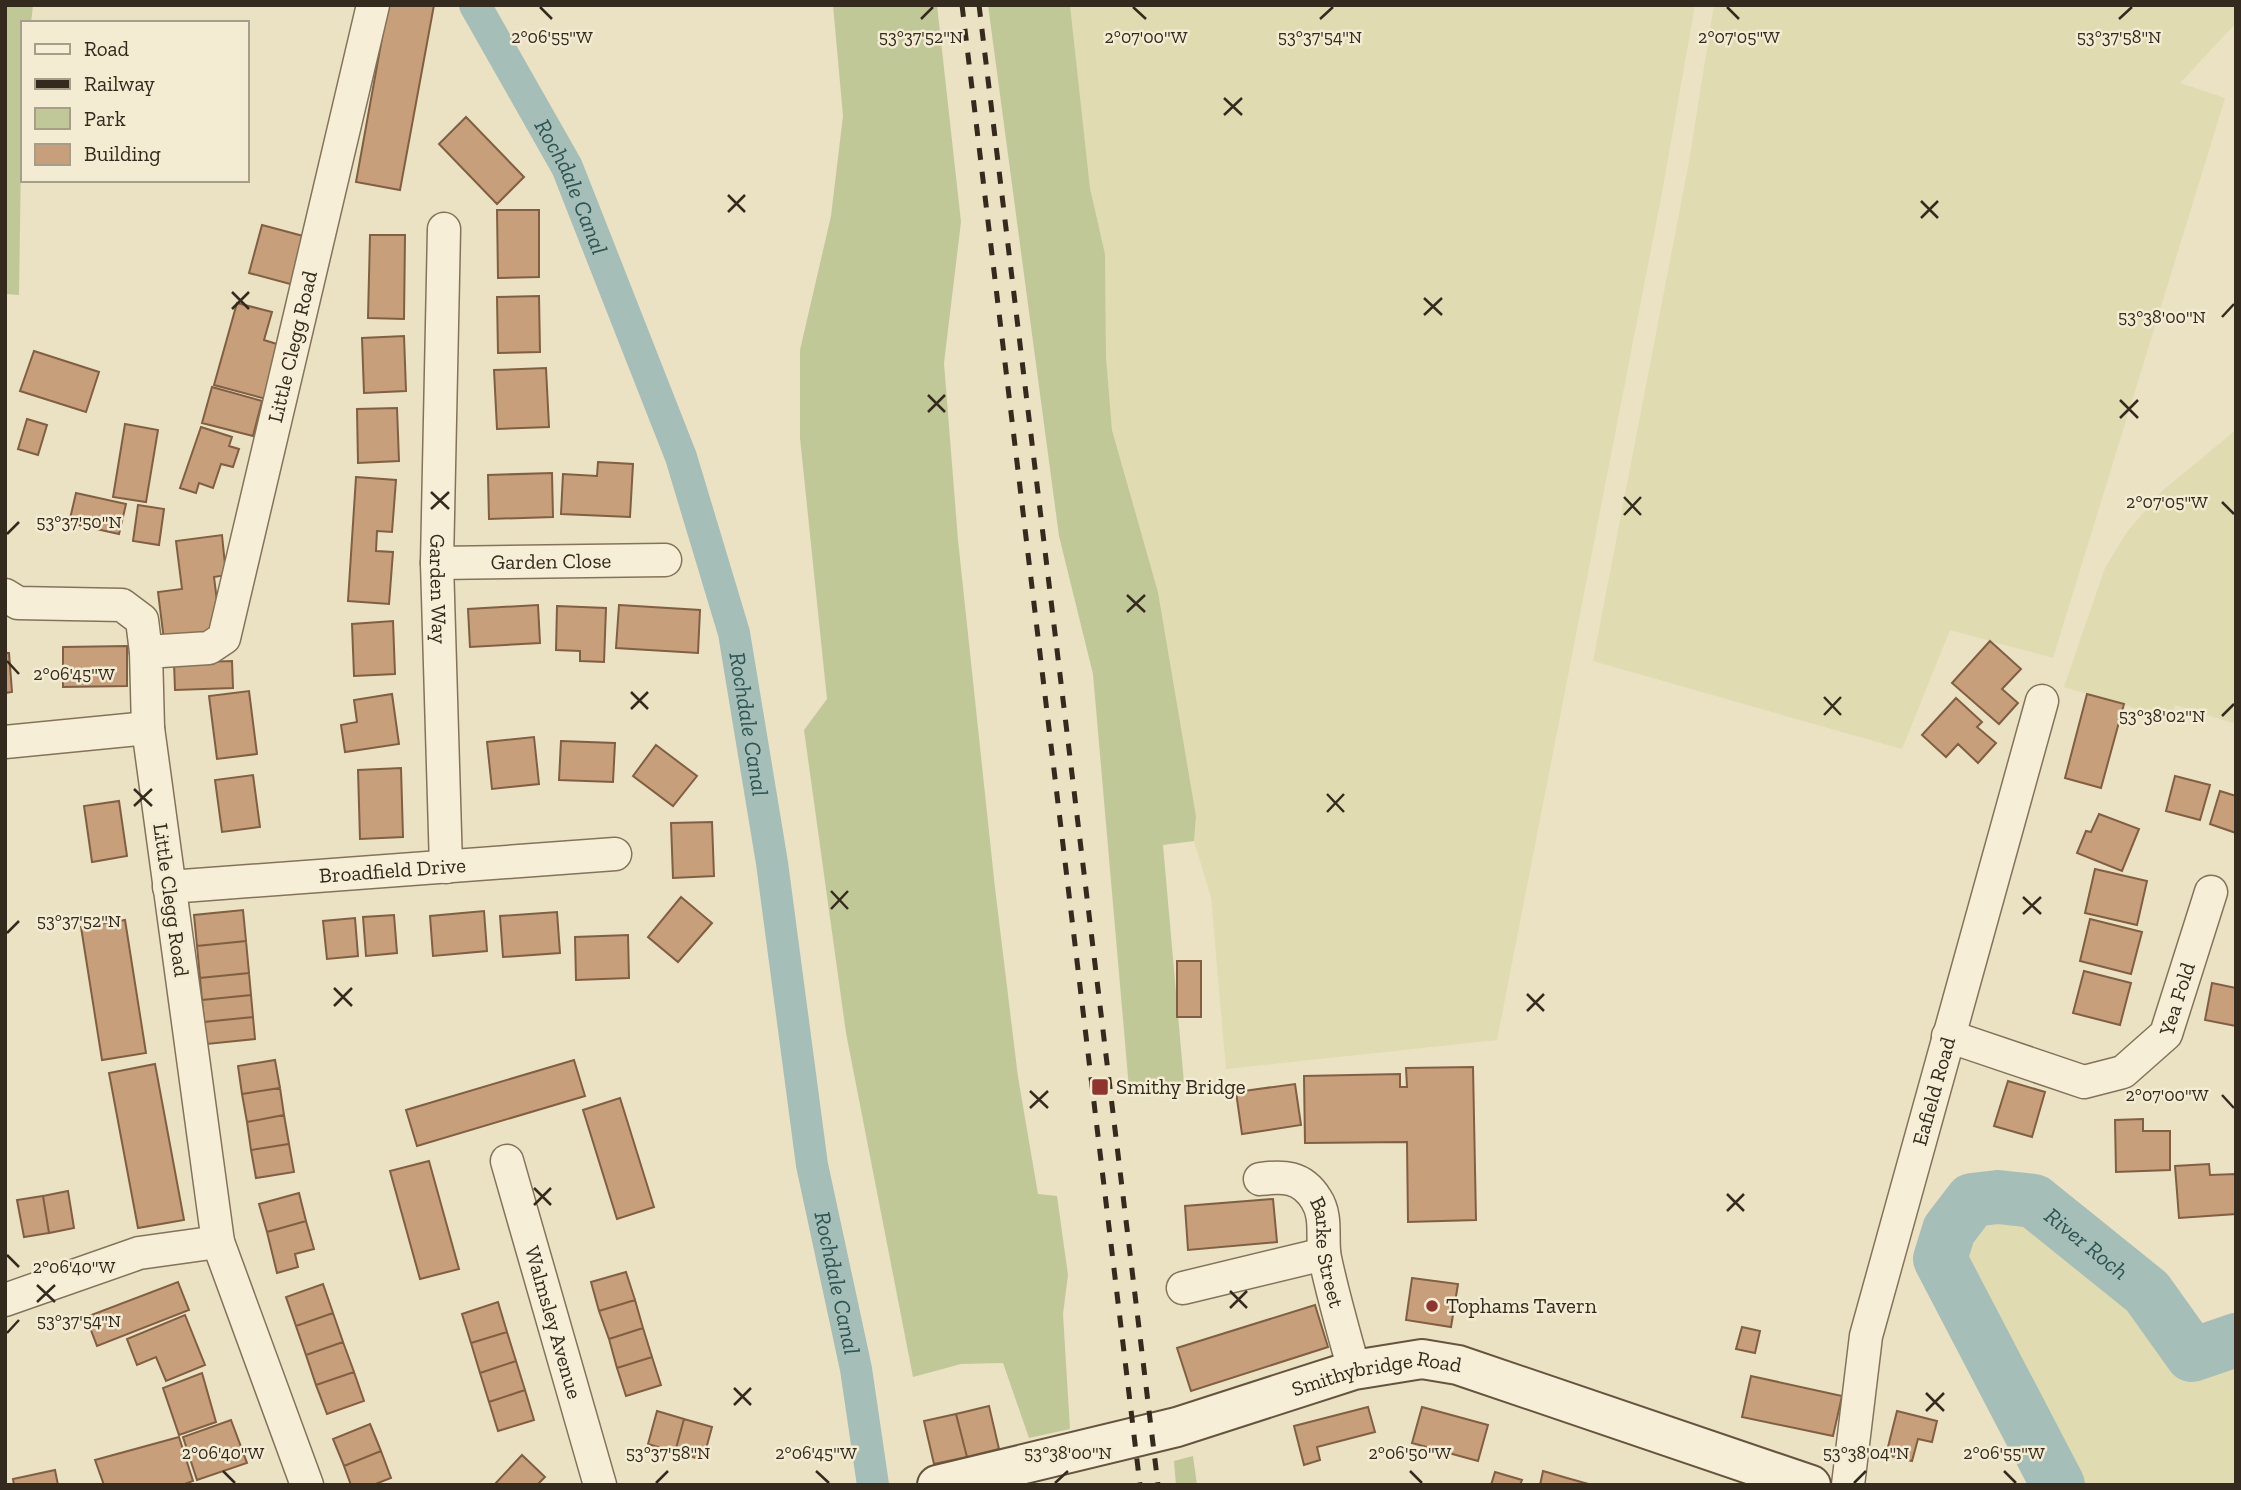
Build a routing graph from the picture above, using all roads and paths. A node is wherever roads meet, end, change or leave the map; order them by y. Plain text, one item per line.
1 (373, 5) edge
2 (444, 229) dead end
3 (665, 560) dead end
4 (437, 563) junction
5 (5, 595) edge
6 (145, 652) junction
7 (2042, 701) dead end
8 (148, 727) junction
9 (5, 742) edge
10 (615, 854) dead end
11 (446, 867) junction
12 (169, 887) junction
13 (2211, 892) dead end
14 (1948, 1036) junction
15 (507, 1161) dead end
16 (1259, 1179) dead end
17 (218, 1242) junction
18 (1324, 1254) junction
19 (1183, 1288) dead end
20 (5, 1300) edge
21 (1354, 1370) junction
22 (1756, 1476) edge
23 (307, 1485) edge
24 (600, 1485) edge
25 (937, 1485) edge
26 (1811, 1485) edge
27 (1848, 1485) edge

1 - 6 street, Little Clegg Road
2 - 4 street, Garden Way
3 - 4 street, Garden Close
4 - 11 street, Garden Way
5 - 6 street
6 - 8 street, Little Clegg Road
7 - 14 street, Eafield Road
8 - 9 street
8 - 12 street, Little Clegg Road
10 - 11 street, Broadfield Drive
11 - 12 street, Broadfield Drive
12 - 17 street, Little Clegg Road
13 - 14 street, Yea Fold
14 - 27 street, Eafield Road
15 - 24 street, Walmsley Avenue
16 - 18 street, Barke Street
17 - 20 street
17 - 23 street, Little Clegg Road
18 - 19 street
18 - 21 street, Barke Street
21 - 22 street, Smithybridge Road
21 - 25 street, Smithybridge Road
22 - 26 street, Smithybridge Road

